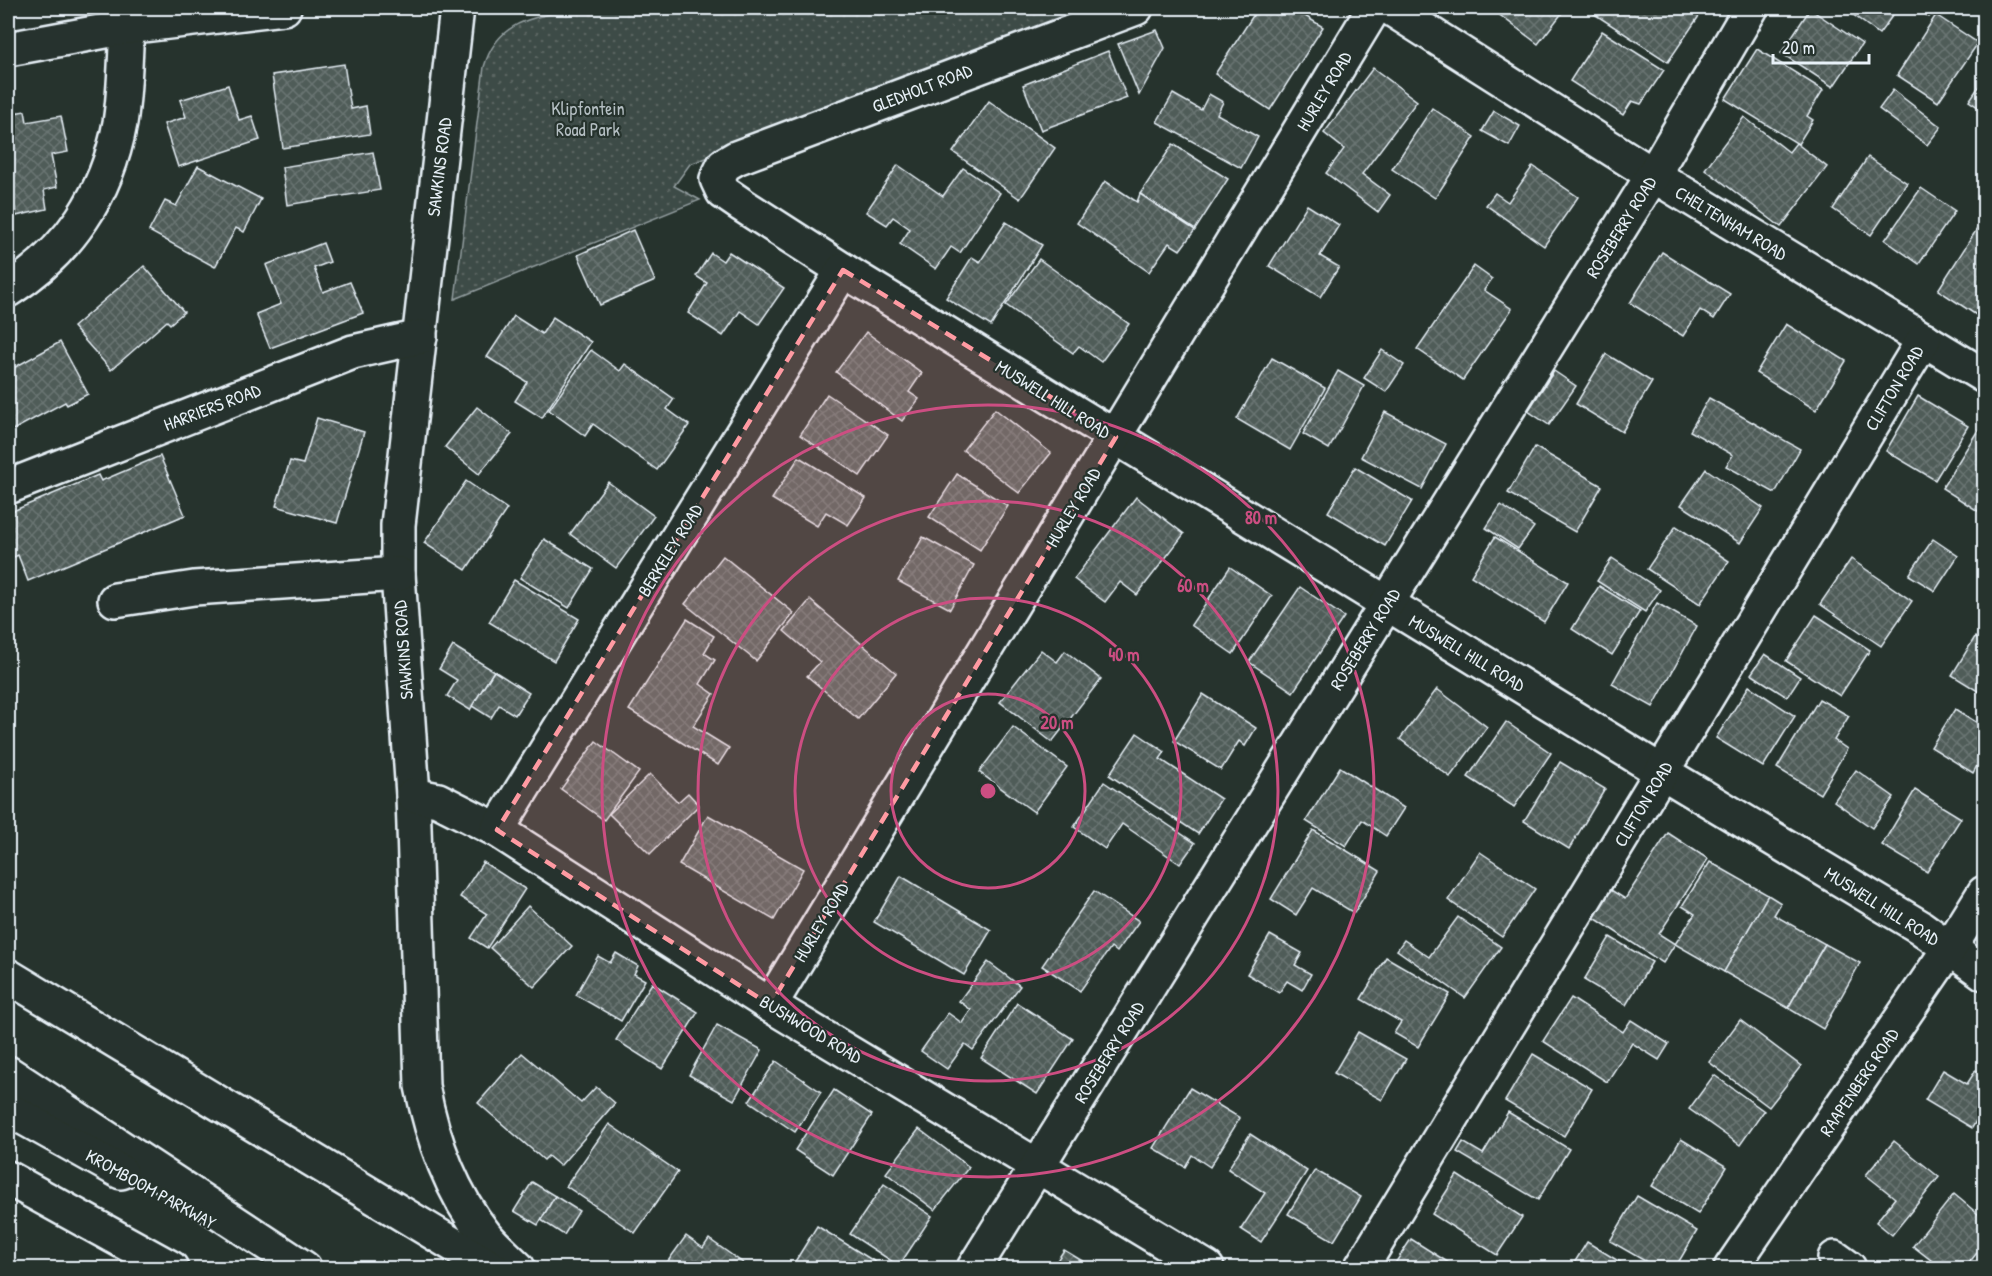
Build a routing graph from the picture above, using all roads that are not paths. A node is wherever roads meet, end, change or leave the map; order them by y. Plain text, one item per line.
1 (284, 8) edge
2 (457, 8) edge
3 (1136, 8) edge
4 (1374, 8) edge
5 (1390, 8) edge
6 (1751, 8) edge
7 (128, 27) junction
8 (8, 29) edge
9 (8, 49) edge
10 (1653, 176) junction
11 (717, 178) joint
12 (843, 270) junction
13 (8, 290) edge
14 (420, 337) junction
15 (1924, 339) junction
16 (1984, 375) edge
17 (1116, 437) junction
18 (8, 487) edge
19 (398, 574) junction
20 (115, 600) dead end
21 (1387, 604) junction
22 (1662, 772) junction
23 (413, 795) junction
24 (497, 830) junction
25 (1984, 893) edge
26 (1949, 949) junction
27 (1984, 973) edge
28 (8, 976) edge
29 (770, 1005) junction
30 (8, 1073) edge
31 (8, 1109) edge
32 (1038, 1167) junction
33 (8, 1178) edge
34 (171, 1269) edge
35 (293, 1269) edge
36 (304, 1269) edge
37 (492, 1269) edge
38 (518, 1269) edge
39 (974, 1269) edge
40 (1207, 1269) edge
41 (1361, 1269) edge
42 (1731, 1269) edge

1 - 7 main road
2 - 14 main road, SAWKINS ROAD
3 - 11 main road, GLEDHOLT ROAD
4 - 17 main road, HURLEY ROAD
5 - 10 main road, CHELTENHAM ROAD
6 - 10 main road, ROSEBERRY ROAD
7 - 8 main road
7 - 9 main road
7 - 13 main road
10 - 15 main road, CHELTENHAM ROAD
10 - 21 main road, ROSEBERRY ROAD
11 - 12 main road, MUSWELL HILL ROAD
12 - 17 main road, MUSWELL HILL ROAD
12 - 24 main road, BERKELEY ROAD
14 - 18 main road, HARRIERS ROAD
14 - 19 main road, SAWKINS ROAD
15 - 16 main road, CHELTENHAM ROAD
15 - 22 main road, CLIFTON ROAD
17 - 21 main road, MUSWELL HILL ROAD
17 - 29 main road, HURLEY ROAD
19 - 20 main road
19 - 23 main road, SAWKINS ROAD
21 - 22 main road, MUSWELL HILL ROAD
21 - 32 main road, ROSEBERRY ROAD
22 - 26 main road, MUSWELL HILL ROAD
22 - 41 main road, CLIFTON ROAD
23 - 24 main road, BUSHWOOD ROAD
23 - 38 main road, SAWKINS ROAD
24 - 29 main road, BUSHWOOD ROAD
25 - 26 main road, RAAPENBERG ROAD
26 - 27 main road, MUSWELL HILL ROAD
26 - 42 main road, RAAPENBERG ROAD
28 - 37 main road
29 - 32 main road, BUSHWOOD ROAD
30 - 36 main road
31 - 35 main road, KROMBOOM PARKWAY
32 - 39 main road, ROSEBERRY ROAD
32 - 40 main road, BUSHWOOD ROAD
33 - 34 main road

